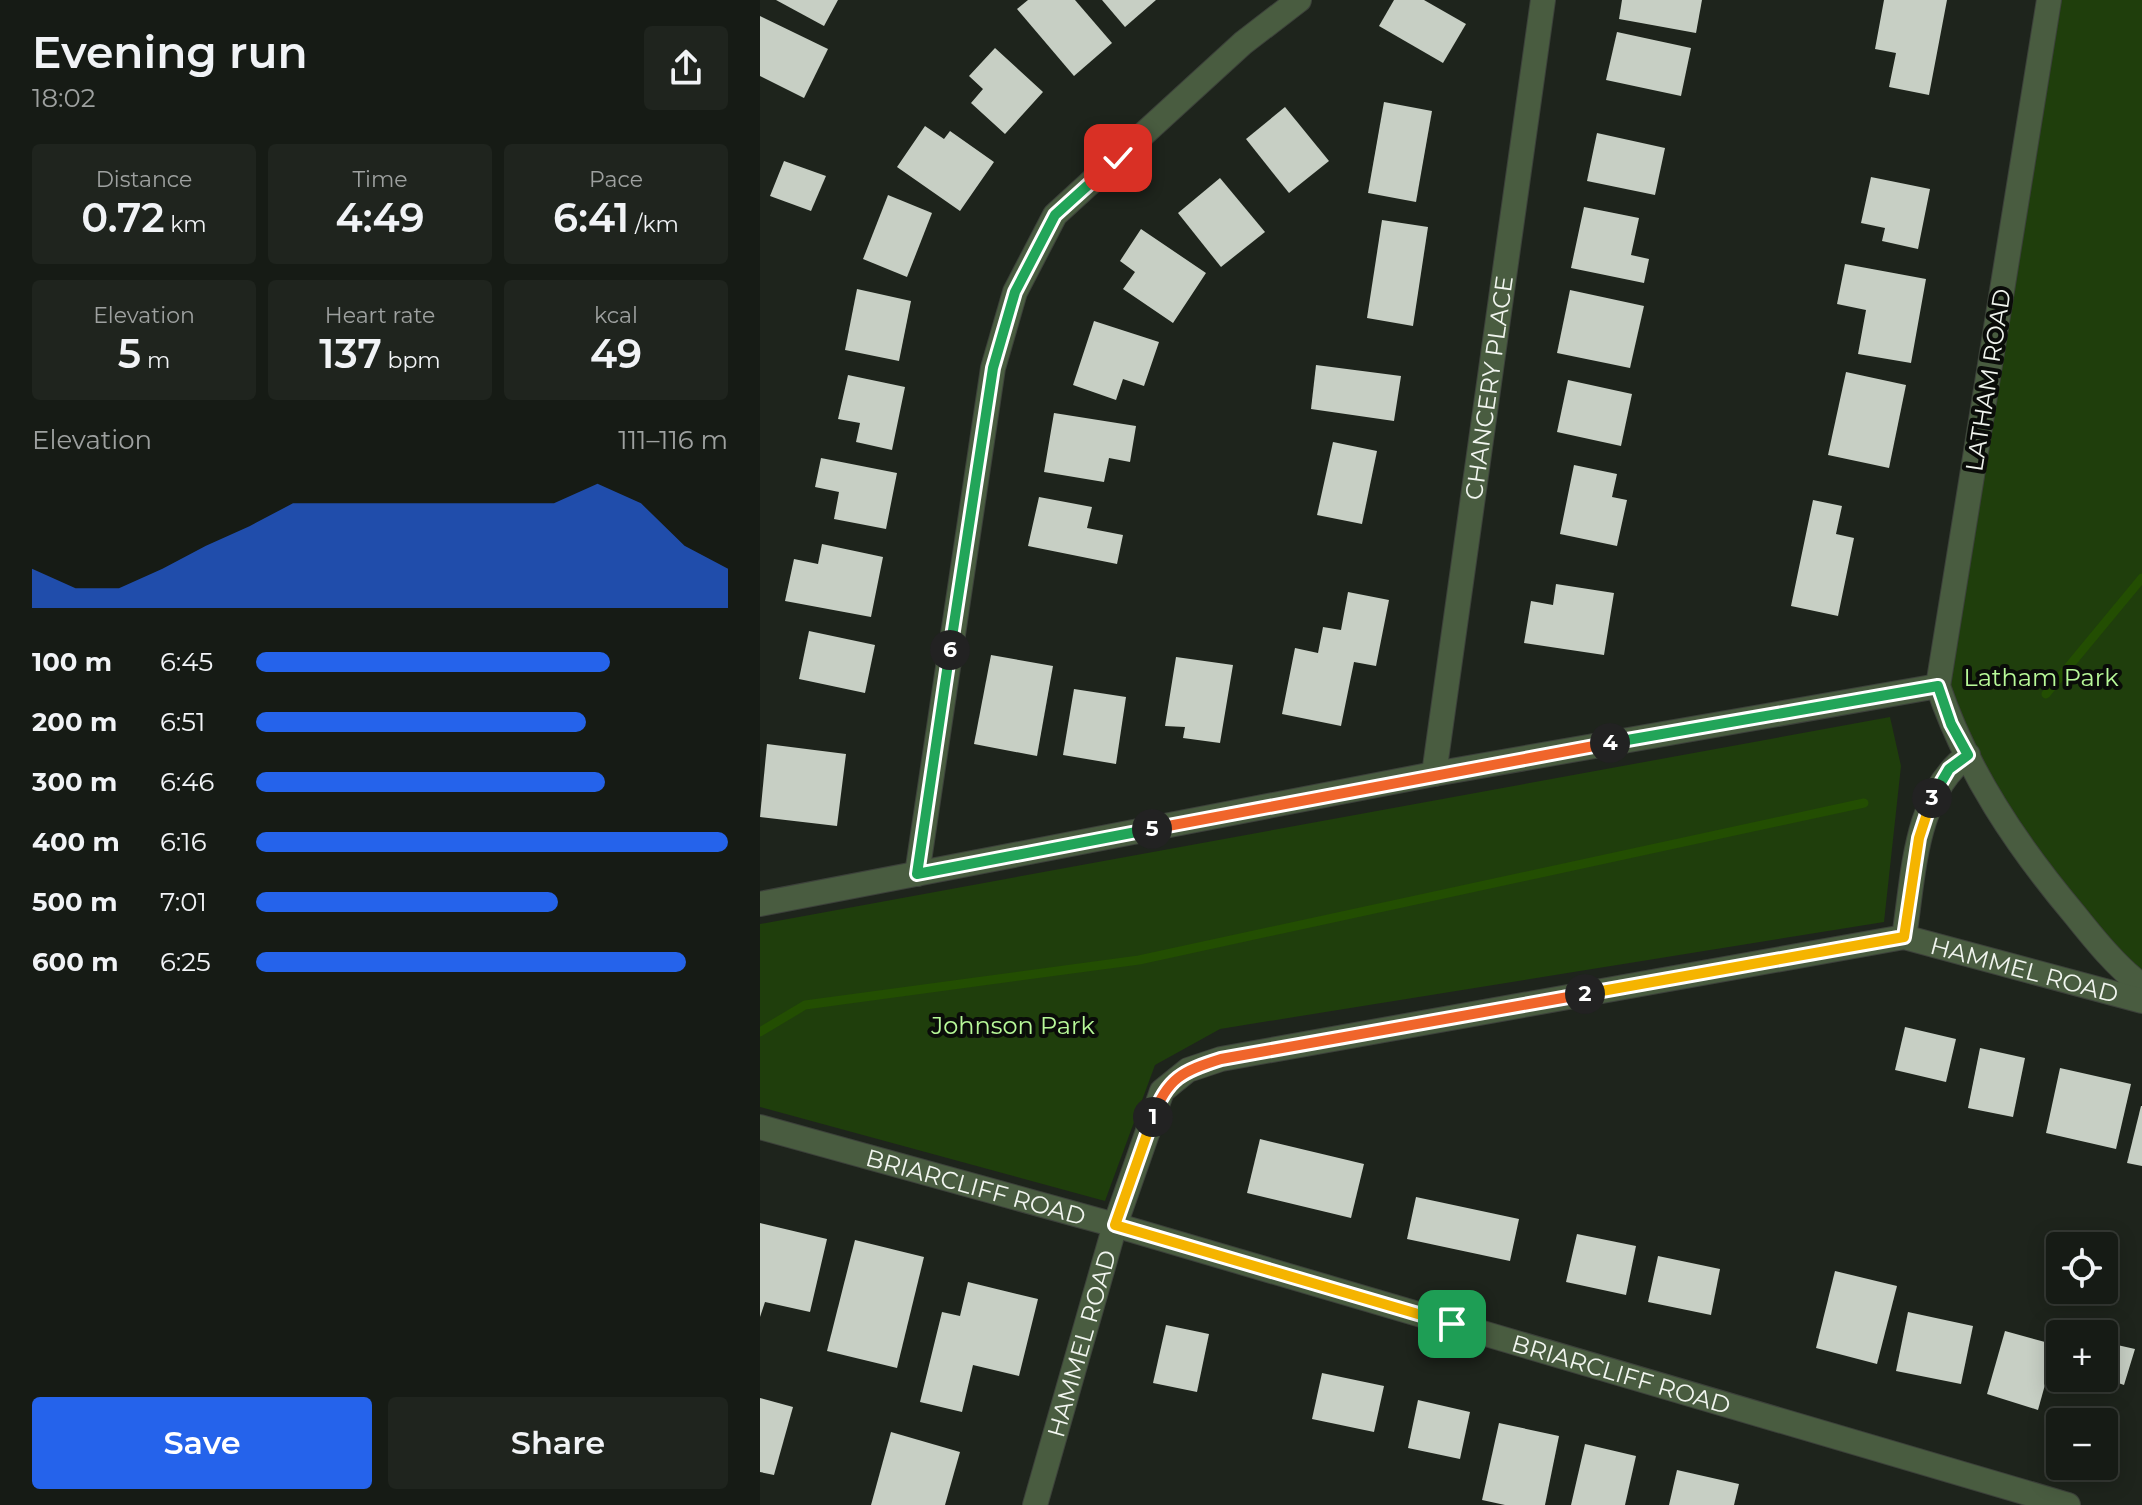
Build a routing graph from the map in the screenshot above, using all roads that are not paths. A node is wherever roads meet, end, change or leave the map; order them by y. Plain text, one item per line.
1 (1299, 0) edge
2 (1543, 0) edge
3 (2049, 0) edge
4 (1938, 686) junction
5 (1968, 755) junction
6 (1434, 774) junction
7 (917, 874) junction
8 (760, 904) edge
9 (1904, 937) junction
10 (2142, 986) edge
11 (2142, 1001) edge
12 (760, 1127) edge
13 (1115, 1225) junction
14 (1035, 1505) edge
15 (2068, 1505) edge

1 - 7 street
2 - 6 street, CHANCERY PLACE
3 - 4 street, LATHAM ROAD
4 - 5 street, LATHAM ROAD
4 - 6 street
5 - 9 street
5 - 10 street, LATHAM ROAD
6 - 7 street
7 - 8 street
9 - 11 street, HAMMEL ROAD
9 - 13 street, HAMMEL ROAD
12 - 13 street, BRIARCLIFF ROAD
13 - 14 street, HAMMEL ROAD
13 - 15 street, BRIARCLIFF ROAD

